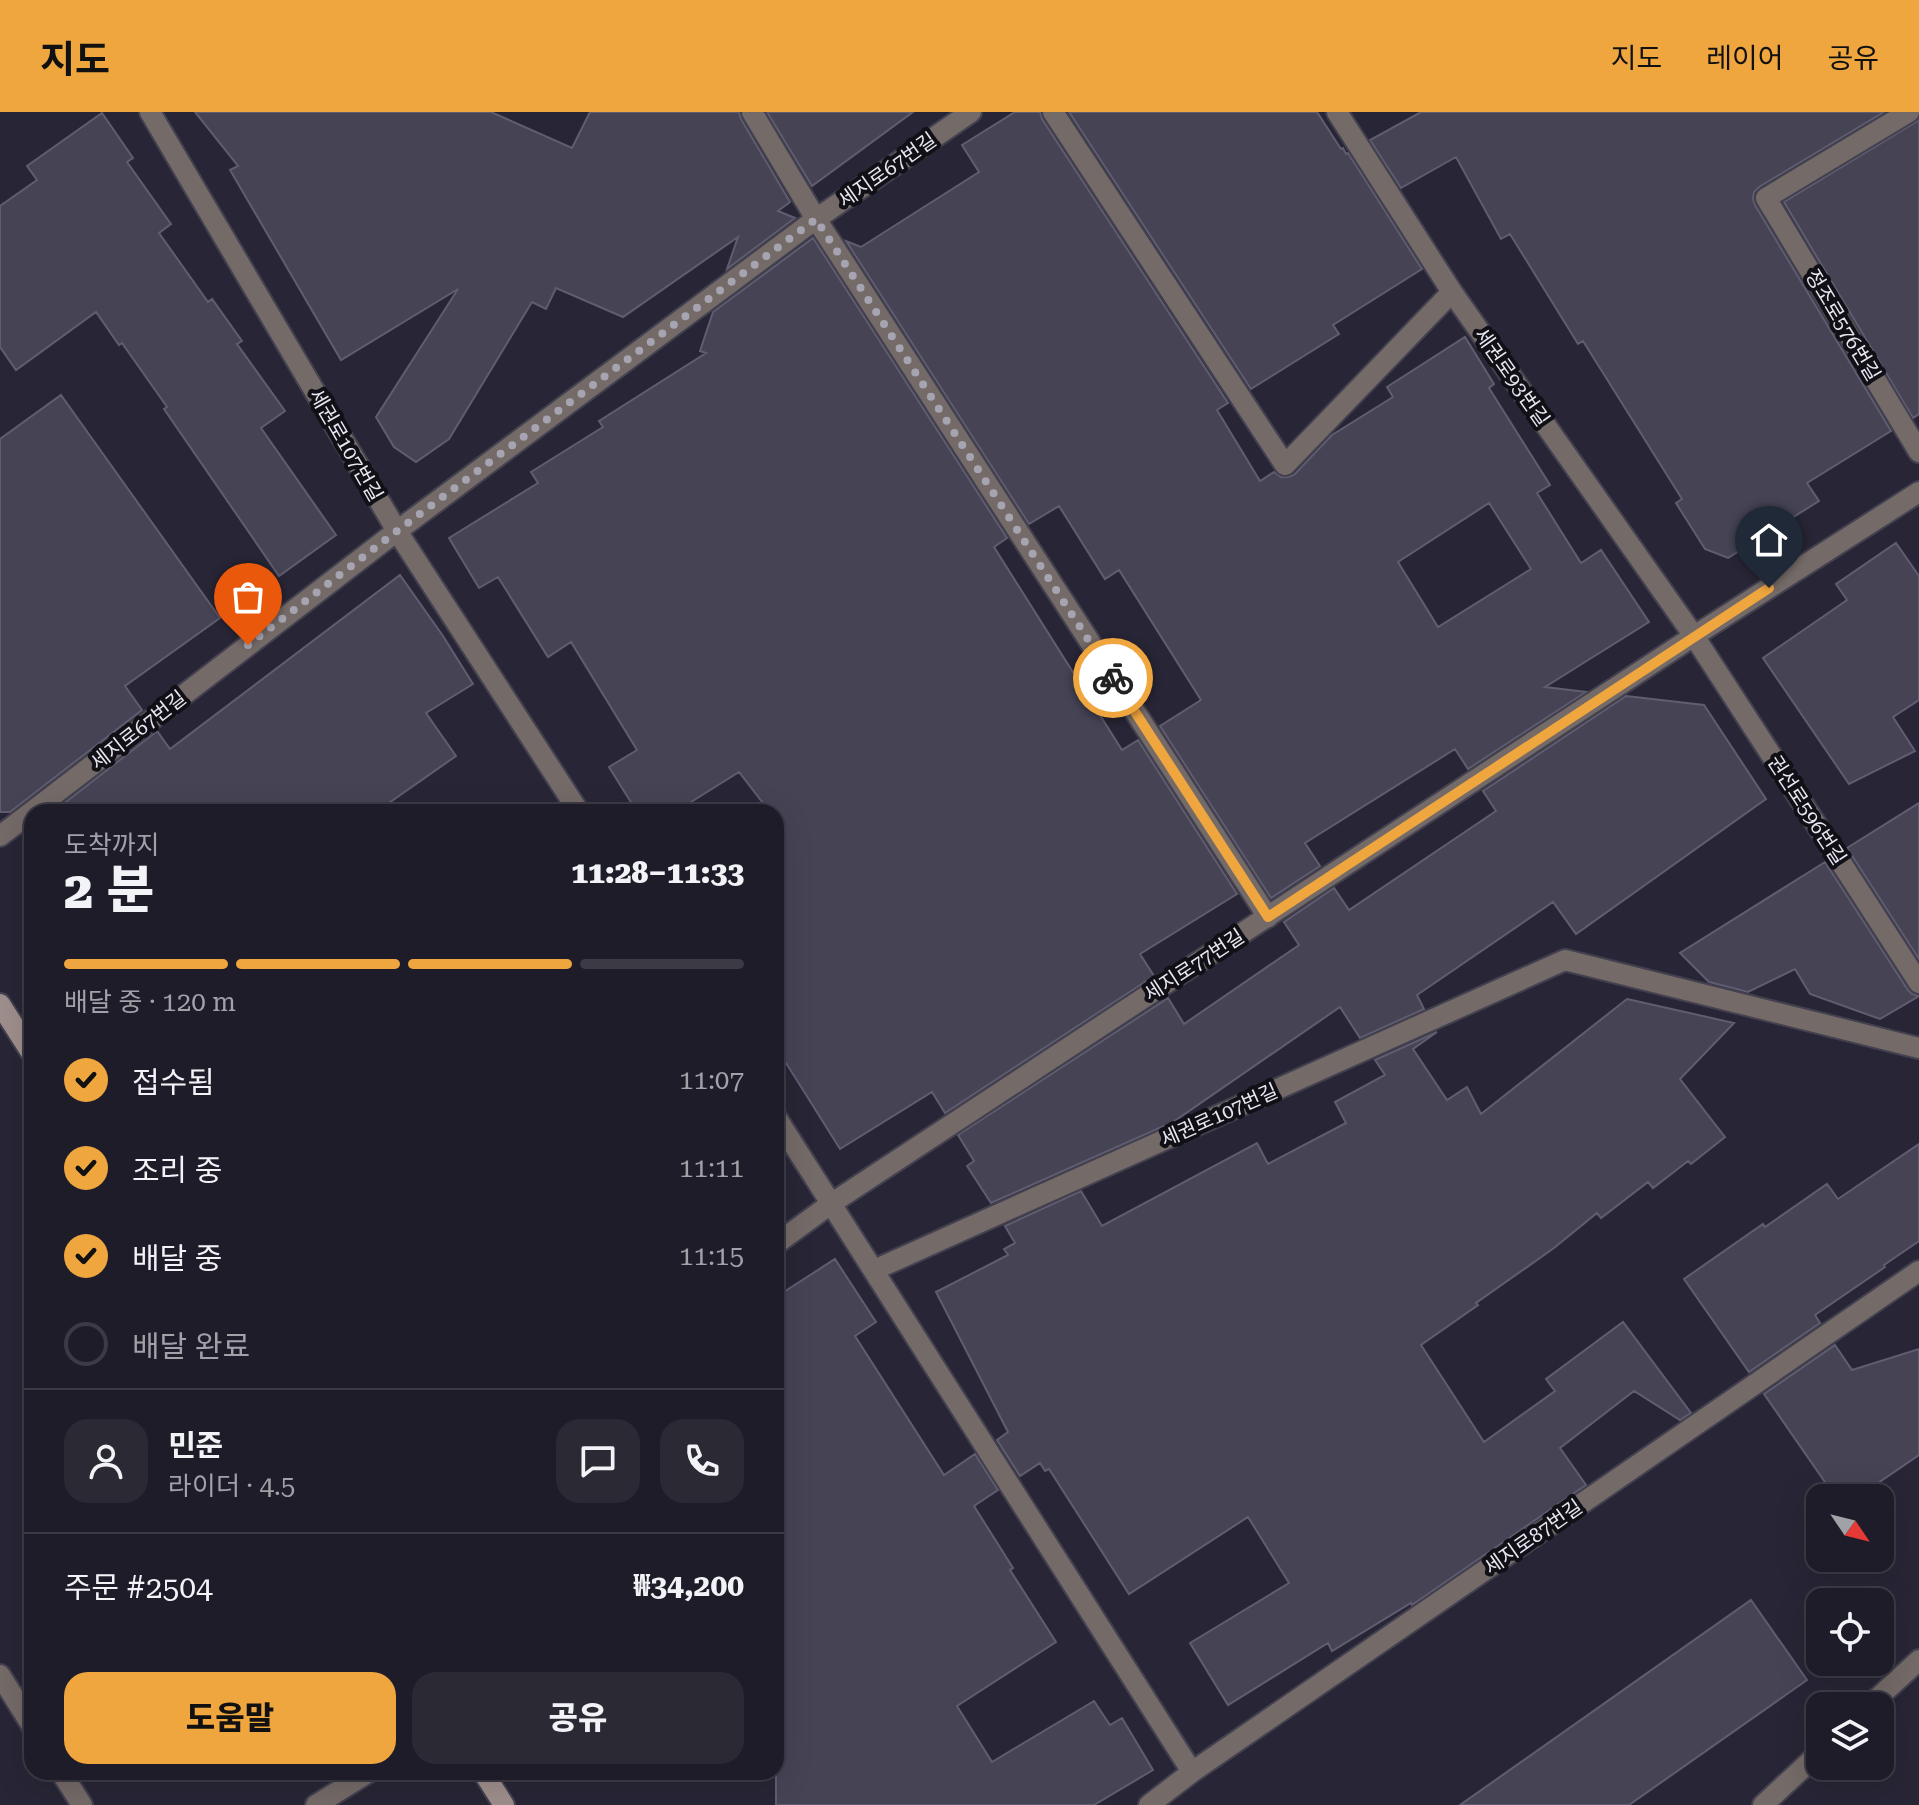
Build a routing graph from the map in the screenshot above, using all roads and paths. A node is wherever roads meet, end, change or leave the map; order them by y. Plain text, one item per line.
1 (150, 112) edge
2 (752, 112) edge
3 (971, 112) edge
4 (1053, 112) edge
5 (1337, 112) edge
6 (1909, 112) edge
7 (816, 219) junction
8 (1452, 292) junction
9 (1919, 452) edge
10 (1919, 492) edge
11 (397, 531) junction
12 (1694, 636) junction
13 (42, 804) edge
14 (574, 804) edge
15 (24, 818) edge
16 (0, 836) edge
17 (1268, 917) junction
18 (1919, 983) edge
19 (0, 1004) edge
20 (24, 1042) edge
21 (1919, 1048) edge
22 (784, 1129) edge
23 (832, 1203) junction
24 (784, 1238) edge
25 (874, 1270) junction
26 (1919, 1271) edge
27 (1919, 1660) edge
28 (0, 1675) edge
29 (1884, 1692) edge
30 (24, 1713) edge
31 (1806, 1765) edge
32 (1192, 1772) junction
33 (66, 1780) edge
34 (356, 1780) edge
35 (488, 1780) edge
36 (82, 1805) edge
37 (316, 1805) edge
38 (504, 1805) edge
39 (1149, 1805) edge
40 (1763, 1805) edge

1 - 11 street, 세권로107번길
2 - 7 street
3 - 7 street, 세지로67번길
4 - 8 street
5 - 8 street, 세권로93번길
6 - 9 street, 정조로576번길
7 - 11 street, 세지로67번길
7 - 17 street
8 - 12 street, 세권로93번길
10 - 12 street
11 - 13 street, 세지로67번길
11 - 14 street, 세권로107번길
12 - 17 street, 세지로77번길
12 - 18 street, 권선로596번길
15 - 16 street, 세지로67번길
17 - 23 street, 세지로77번길
19 - 20 street
21 - 25 street, 세권로107번길
22 - 23 street
23 - 24 street, 세지로77번길
23 - 25 street
25 - 32 street
26 - 32 street, 세지로87번길
27 - 29 street
28 - 30 street
31 - 40 street
32 - 39 street, 세지로87번길
33 - 36 street
34 - 37 street
35 - 38 street

